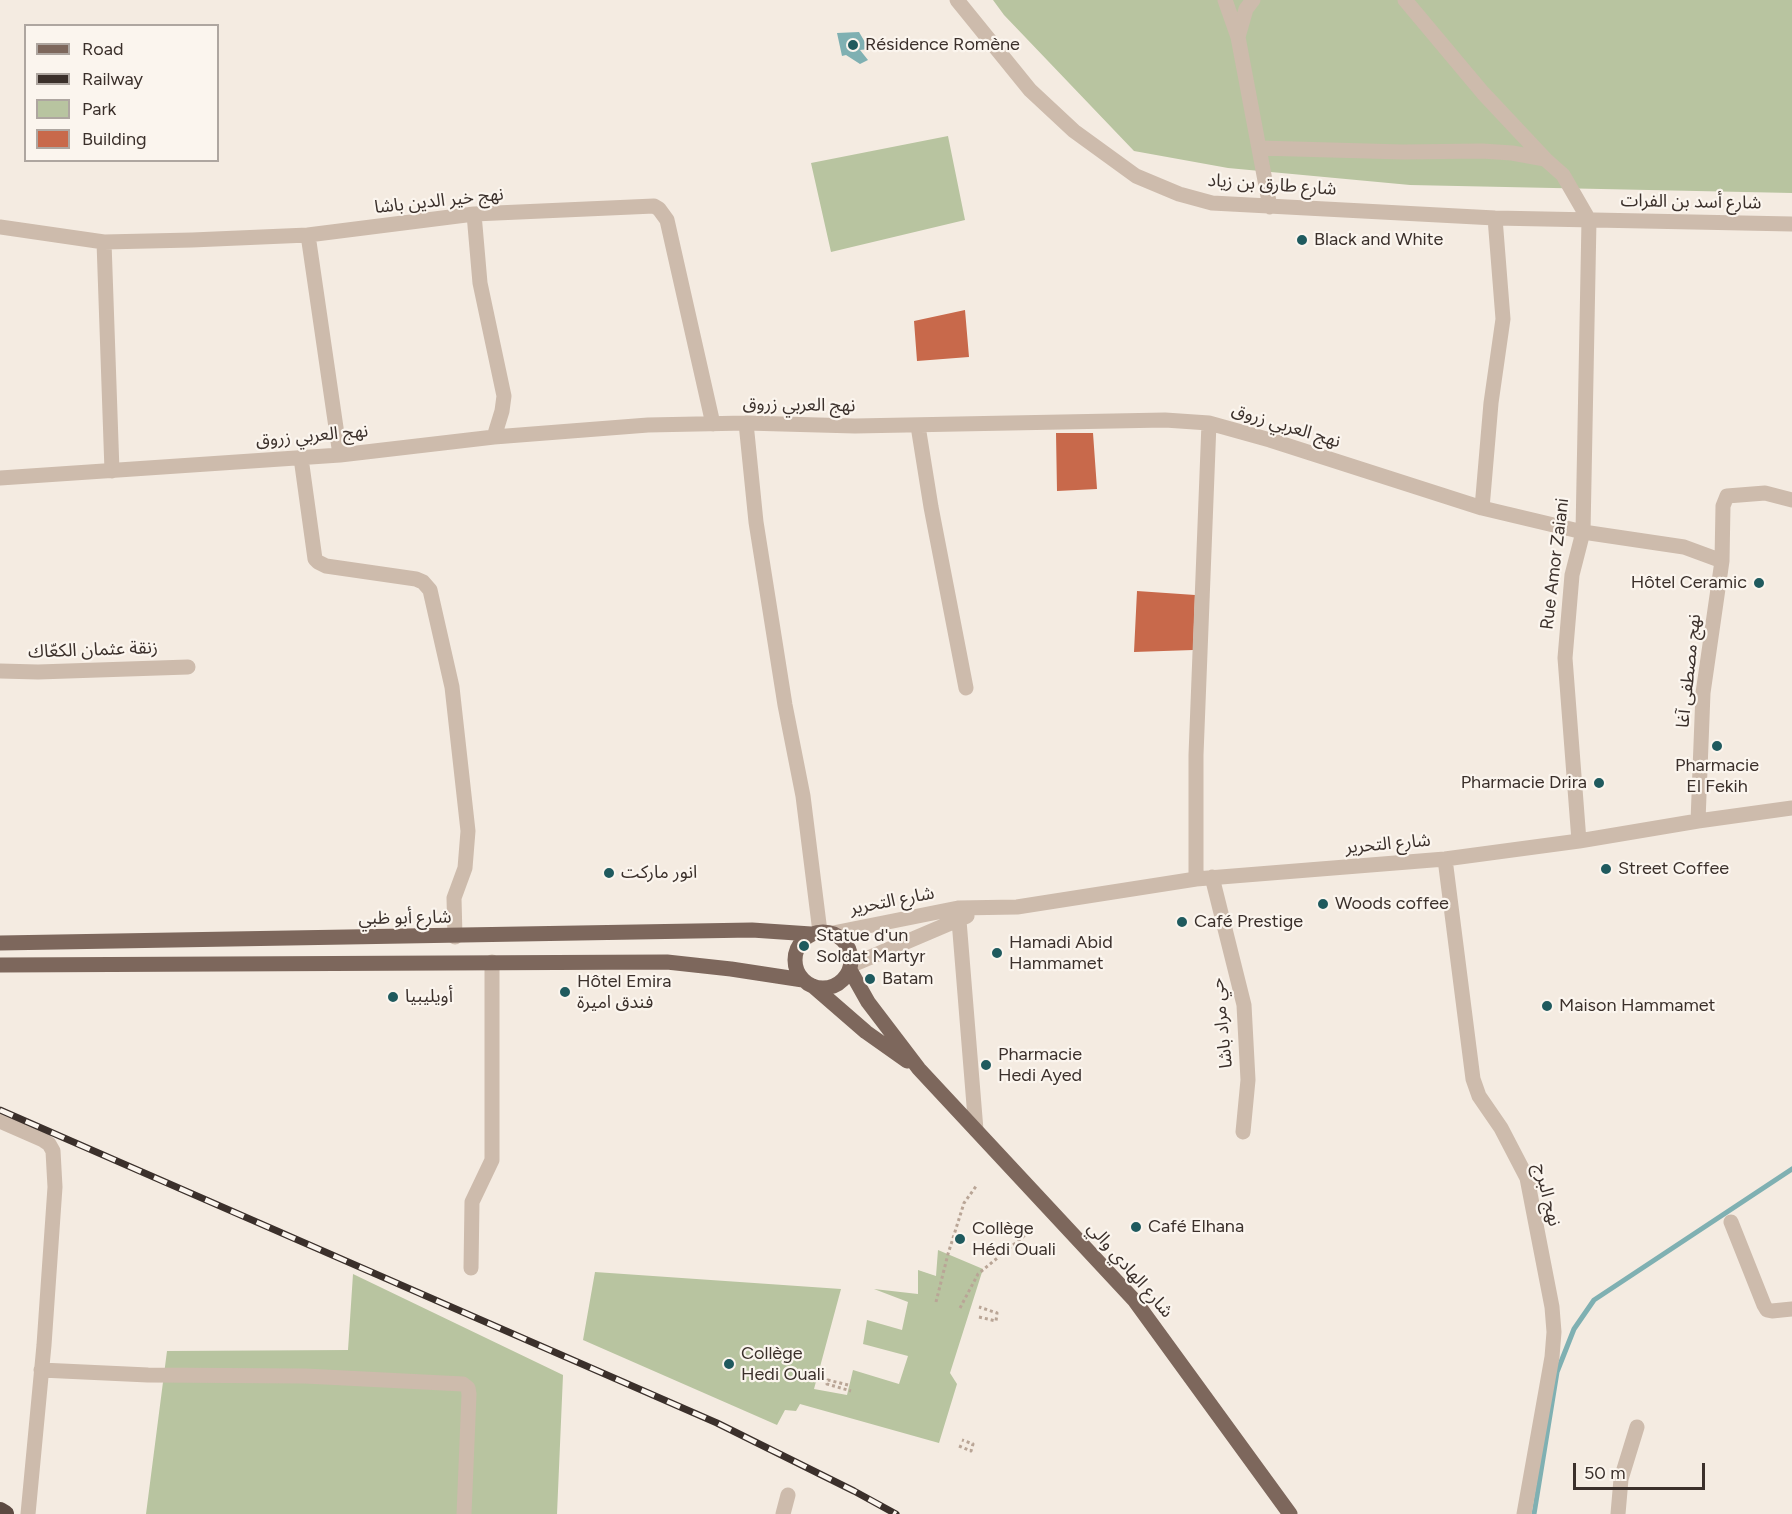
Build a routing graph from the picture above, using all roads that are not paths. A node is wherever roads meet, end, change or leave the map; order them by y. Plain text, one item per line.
1 (957, 0) edge
2 (1225, 0) edge
3 (1253, 0) edge
4 (1406, 0) edge
5 (1238, 37) junction
6 (1259, 148) junction
7 (1545, 159) junction
8 (1270, 207) junction
9 (474, 214) junction
10 (1495, 218) junction
11 (1589, 220) junction
12 (1792, 224) edge
13 (0, 227) edge
14 (308, 235) junction
15 (104, 242) junction
16 (746, 423) junction
17 (1209, 423) junction
18 (713, 424) junction
19 (918, 426) junction
20 (494, 437) junction
21 (340, 455) junction
22 (301, 458) junction
23 (112, 471) junction
24 (0, 478) edge
25 (1792, 500) edge
26 (1482, 508) junction
27 (1582, 532) junction
28 (1722, 561) junction
29 (188, 667) dead end
30 (0, 671) edge
31 (966, 688) dead end
32 (1792, 808) edge
33 (1698, 821) junction
34 (1579, 841) junction
35 (1445, 859) junction
36 (1204, 878) junction
37 (959, 913) junction
38 (821, 933) junction
39 (455, 937) junction
40 (370, 938) junction
41 (0, 943) edge
42 (370, 962) junction
43 (492, 962) junction
44 (0, 965) edge
45 (851, 968) junction
46 (808, 983) junction
47 (919, 1069) junction
48 (0, 1121) edge
49 (976, 1130) junction
50 (1243, 1132) dead end
51 (1731, 1222) dead end
52 (471, 1268) dead end
53 (1792, 1309) edge
54 (41, 1370) junction
55 (1637, 1427) dead end
56 (788, 1495) dead end
57 (0, 1511) edge
58 (5, 1514) edge
59 (28, 1514) edge
60 (464, 1514) edge
61 (783, 1514) edge
62 (1290, 1514) edge
63 (1524, 1514) edge
64 (1618, 1514) edge

1 - 8 street, شارع طارق بن زياد
2 - 5 street
3 - 5 street
4 - 7 street
5 - 6 street
6 - 7 street
6 - 8 street
7 - 11 street
8 - 10 street, شارع طارق بن زياد
9 - 14 street, نهج خير الدين باشا
9 - 18 street, نهج خير الدين باشا
9 - 20 street
10 - 11 street, شارع طارق بن زياد
10 - 26 street
11 - 12 street, شارع أسد بن الفرات
11 - 27 street, Rue Amor Zaiani
13 - 15 street, نهج خير الدين باشا
14 - 15 street, نهج خير الدين باشا
14 - 21 street
15 - 23 street
16 - 18 street, نهج العربي زروق
16 - 19 street, نهج العربي زروق
16 - 38 street
17 - 19 street, نهج العربي زروق
17 - 26 street, نهج العربي زروق
17 - 36 street, حي مراد باشا
18 - 20 street, نهج العربي زروق
19 - 31 street
20 - 21 street, نهج العربي زروق
21 - 22 street, نهج العربي زروق
22 - 23 street, نهج العربي زروق
22 - 39 street
23 - 24 street, نهج العربي زروق
25 - 28 street, نهج مصطفى آغا
26 - 27 street, نهج العربي زروق
27 - 28 street
27 - 34 street, Rue Amor Zaiani
28 - 33 street, نهج مصطفى آغا
29 - 30 street, زنقة عثمان الكعّاك
32 - 33 street, شارع التحرير
33 - 34 street, شارع التحرير
34 - 35 street, شارع التحرير
35 - 36 street, شارع التحرير
35 - 63 street, نهج البرج
36 - 37 street, شارع التحرير
36 - 50 street, حي مراد باشا
37 - 38 street, شارع التحرير
37 - 45 street, شارع التحرير
37 - 49 street
38 - 39 main road, شارع أبو ظبي
38 - 45 main road
38 - 46 main road
39 - 40 main road, شارع أبو ظبي
40 - 41 main road, شارع أبو ظبي
40 - 42 main road
42 - 43 main road
42 - 44 main road
43 - 46 main road
43 - 52 street
45 - 46 main road
45 - 47 main road, شارع الهادي والي
46 - 47 main road, شارع الهادي والي
47 - 49 main road, شارع الهادي والي
48 - 54 street
49 - 62 main road, شارع الهادي والي
51 - 53 street
54 - 59 street
54 - 60 street
55 - 64 street
56 - 61 street
57 - 58 highway

